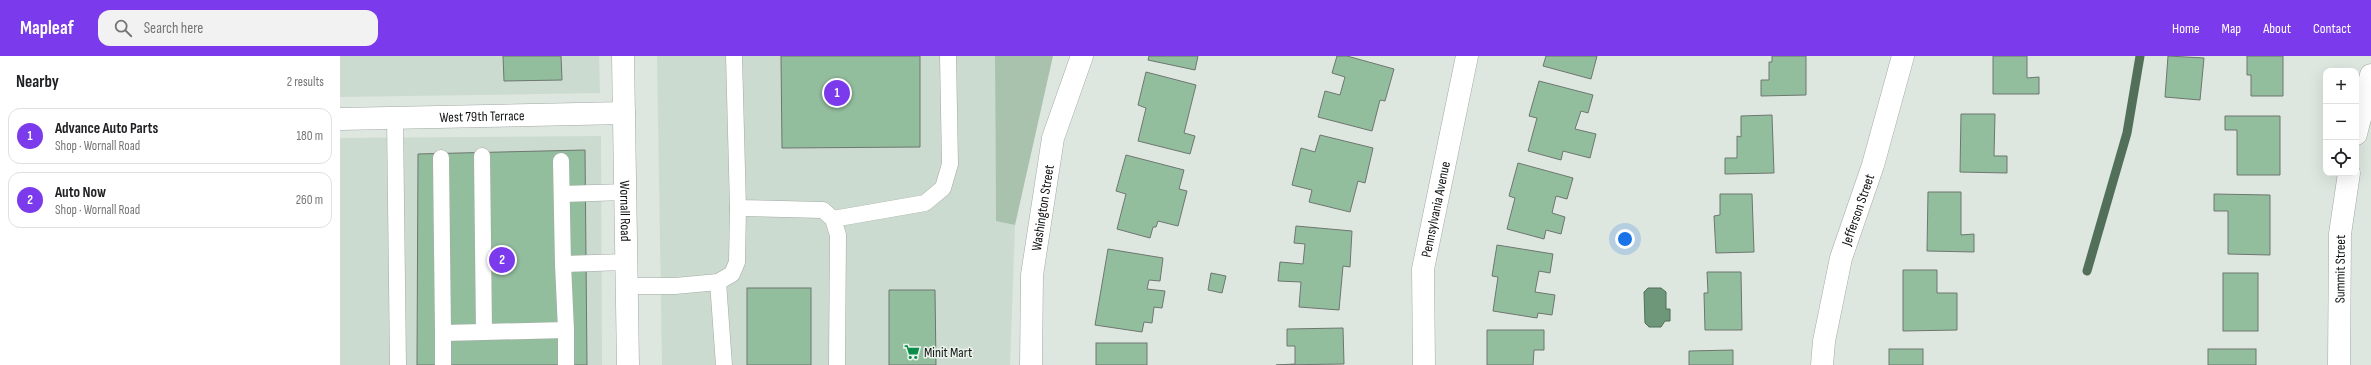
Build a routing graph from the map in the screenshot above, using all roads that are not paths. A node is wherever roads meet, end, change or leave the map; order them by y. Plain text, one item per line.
1 (623, 56) edge
2 (734, 56) edge
3 (948, 56) edge
4 (1082, 56) edge
5 (1468, 56) edge
6 (1903, 56) edge
7 (2371, 75) edge
8 (624, 113) junction
9 (395, 118) junction
10 (340, 119) edge
11 (2359, 122) edge
12 (482, 156) dead end
13 (441, 158) dead end
14 (561, 161) dead end
15 (2349, 176) edge
16 (626, 192) junction
17 (562, 194) junction
18 (738, 208) junction
19 (833, 219) junction
20 (626, 262) junction
21 (563, 264) junction
22 (718, 282) junction
23 (626, 286) junction
24 (566, 330) junction
25 (484, 332) junction
26 (443, 333) junction
27 (398, 365) edge
28 (442, 365) edge
29 (566, 365) edge
30 (628, 365) edge
31 (724, 365) edge
32 (837, 365) edge
33 (1031, 365) edge
34 (1424, 365) edge
35 (1822, 365) edge
36 (2339, 365) edge

1 - 8 street, Wornall Road
2 - 18 lane
3 - 19 lane
4 - 33 street, Washington Street
5 - 34 street, Pennsylvania Avenue
6 - 35 street, Jefferson Street
7 - 11 street
8 - 9 street, West 79th Terrace
8 - 16 street, Wornall Road
9 - 10 street, West 79th Terrace
9 - 27 lane
12 - 25 lane
13 - 26 lane
14 - 17 lane
15 - 36 street, Summit Street
16 - 17 lane
16 - 20 street, Wornall Road
17 - 21 lane
18 - 19 lane
18 - 22 lane
19 - 32 lane
20 - 21 lane
20 - 23 street, Wornall Road
21 - 24 lane
22 - 23 lane
22 - 31 lane
23 - 30 street, Wornall Road
24 - 25 lane
24 - 29 lane
25 - 26 lane
26 - 28 lane

